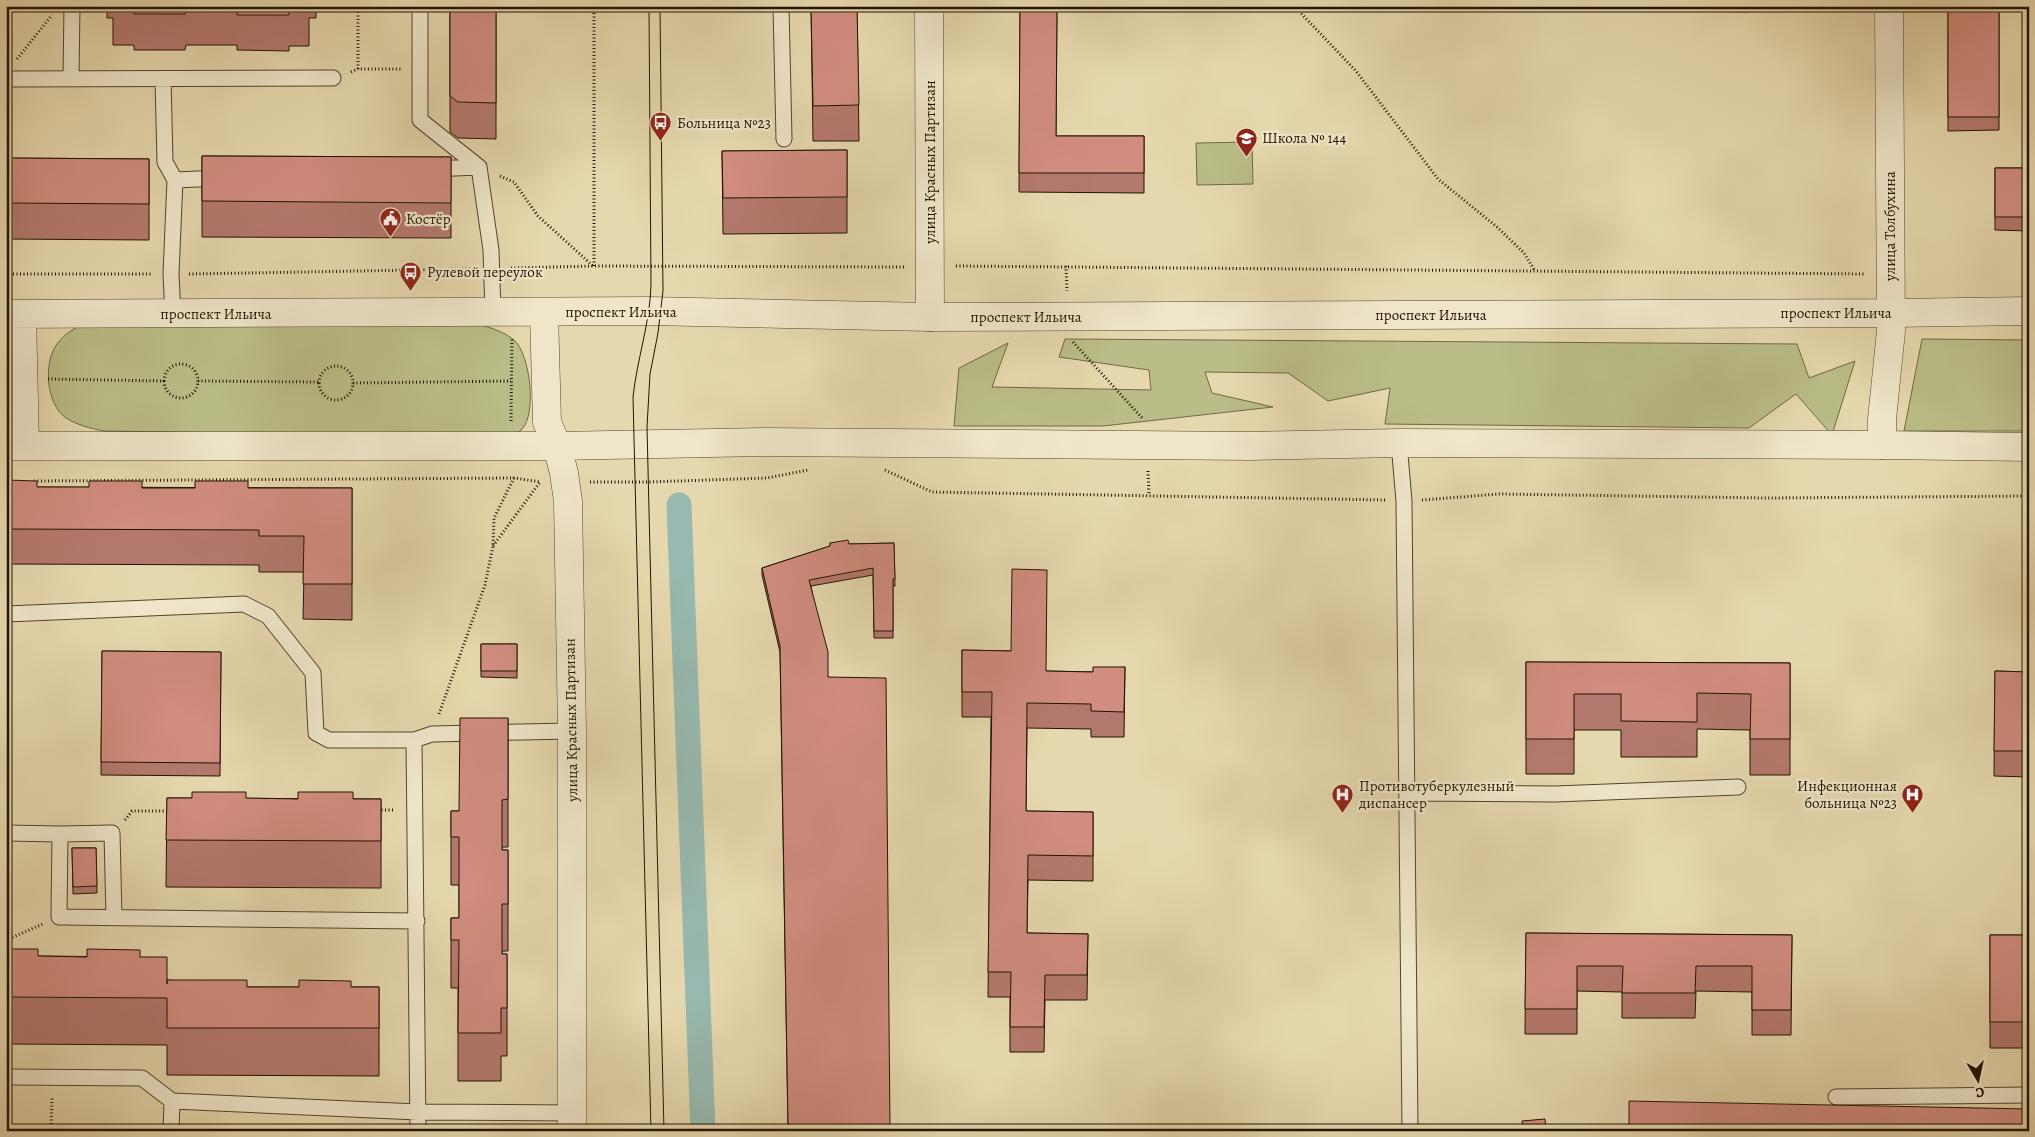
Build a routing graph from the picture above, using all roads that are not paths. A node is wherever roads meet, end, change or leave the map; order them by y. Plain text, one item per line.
1 (72, 6) edge
2 (420, 6) edge
3 (781, 6) edge
4 (929, 6) edge
5 (1889, 6) edge
6 (9, 73) edge
7 (334, 78) road end
8 (71, 79) junction
9 (163, 79) junction
10 (784, 139) dead end
11 (479, 167) junction
12 (420, 169) edge
13 (234, 178) edge
14 (175, 180) junction
15 (2029, 311) edge
16 (494, 312) junction
17 (544, 312) junction
18 (1890, 313) junction
19 (14, 314) edge
20 (173, 315) junction
21 (930, 317) junction
22 (1399, 443) junction
23 (1882, 445) junction
24 (16, 446) edge
25 (557, 446) junction
26 (2029, 447) edge
27 (6, 614) edge
28 (572, 731) junction
29 (414, 740) junction
30 (1738, 787) dead end
31 (1407, 793) junction
32 (6, 833) edge
33 (60, 834) junction
34 (114, 918) junction
35 (417, 921) junction
36 (6, 1077) edge
37 (2029, 1095) edge
38 (1836, 1097) dead end
39 (172, 1101) junction
40 (418, 1112) junction
41 (572, 1122) edge
42 (171, 1131) edge
43 (418, 1131) edge
44 (1410, 1131) edge

1 - 8 lane
2 - 11 lane
3 - 10 lane
4 - 21 street, улица Красных Партизан
5 - 18 street, улица Толбухина
6 - 8 lane
7 - 9 lane
8 - 9 lane
9 - 14 lane
11 - 12 lane
11 - 16 lane
13 - 14 lane
14 - 20 lane
15 - 18 street, проспект Ильича
16 - 17 street, проспект Ильича
16 - 20 street, проспект Ильича
17 - 21 street, проспект Ильича
17 - 25 street, улица Красных Партизан
18 - 21 street, проспект Ильича
18 - 23 street, улица Толбухина
19 - 20 street, проспект Ильича
19 - 24 street, проспект Ильича
22 - 23 street, проспект Ильича
22 - 25 street, проспект Ильича
22 - 31 lane
23 - 26 street, проспект Ильича
24 - 25 street, проспект Ильича
25 - 28 street, улица Красных Партизан
27 - 29 lane
28 - 29 lane
28 - 41 street, улица Красных Партизан
29 - 35 lane
30 - 31 lane
31 - 44 lane
32 - 33 lane
33 - 34 lane
33 - 34 lane
34 - 35 lane
35 - 40 lane
36 - 39 lane
37 - 38 lane
39 - 40 lane
39 - 42 lane
40 - 41 lane
40 - 43 lane

